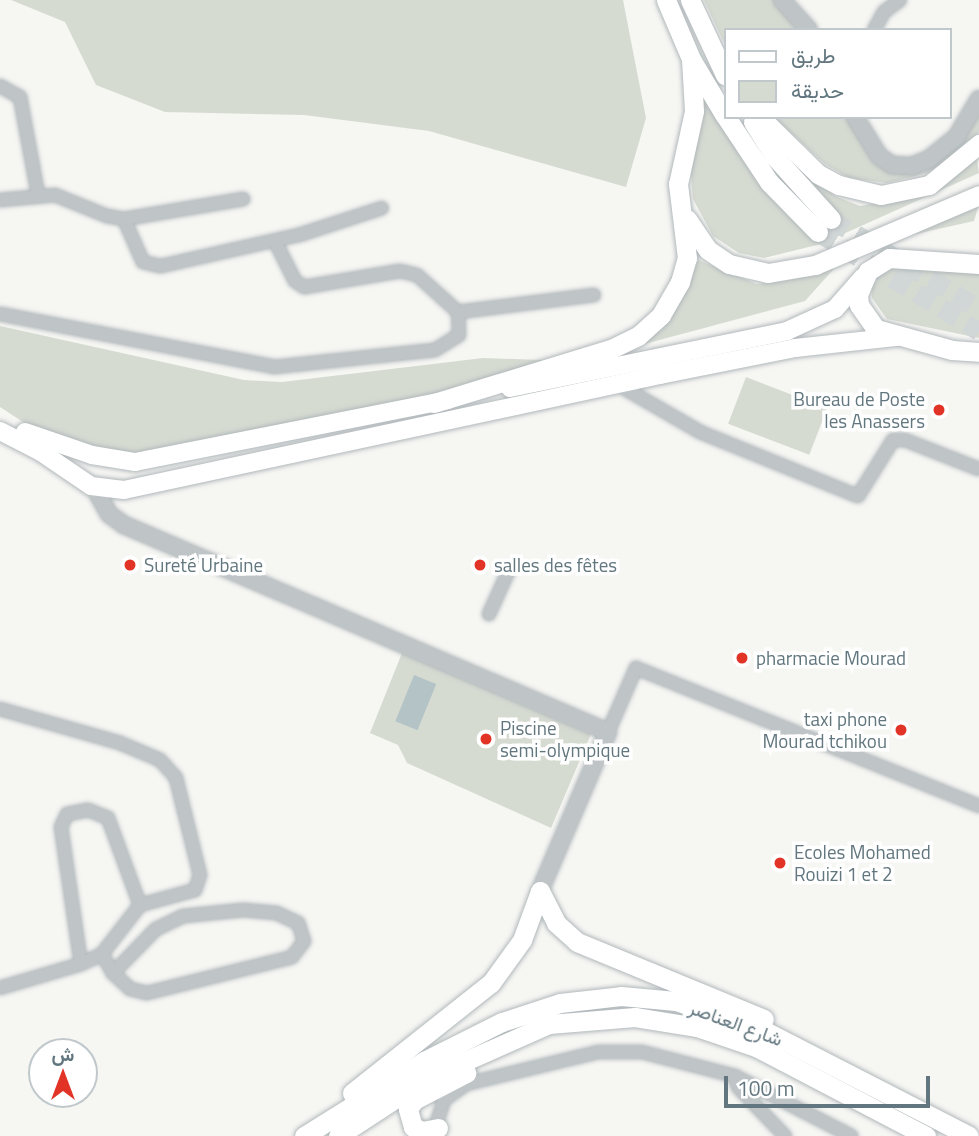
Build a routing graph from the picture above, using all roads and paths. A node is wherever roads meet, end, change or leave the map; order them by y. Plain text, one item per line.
1 (690, 0) edge
2 (782, 0) edge
3 (900, 0) edge
4 (669, 8) edge
5 (806, 28) edge
6 (875, 28) edge
7 (691, 60) junction
8 (724, 73) edge
9 (979, 83) edge
10 (0, 86) edge
11 (979, 99) edge
12 (724, 113) edge
13 (728, 119) edge
14 (751, 119) edge
15 (762, 119) edge
16 (857, 119) edge
17 (979, 144) edge
18 (942, 149) junction
19 (38, 194) junction
20 (979, 195) edge
21 (243, 199) dead end
22 (0, 200) edge
23 (681, 205) junction
24 (382, 208) dead end
25 (124, 219) junction
26 (275, 241) junction
27 (979, 246) edge
28 (950, 260) junction
29 (979, 264) edge
30 (868, 271) junction
31 (594, 295) dead end
32 (458, 312) junction
33 (0, 314) edge
34 (897, 337) junction
35 (952, 350) junction
36 (979, 352) edge
37 (979, 362) edge
38 (617, 383) junction
39 (434, 403) junction
40 (0, 420) edge
41 (0, 431) edge
42 (101, 456) junction
43 (979, 469) edge
44 (92, 485) junction
45 (509, 570) dead end
46 (489, 614) dead end
47 (0, 709) edge
48 (608, 732) junction
49 (979, 806) edge
50 (540, 891) junction
51 (140, 905) junction
52 (102, 954) junction
53 (82, 964) junction
54 (113, 973) junction
55 (0, 988) edge
56 (549, 1024) junction
57 (735, 1076) junction
58 (929, 1114) junction
59 (440, 1132) edge
60 (295, 1136) edge
61 (304, 1136) edge
62 (338, 1136) edge
63 (785, 1136) edge
64 (851, 1136) edge
65 (926, 1136) edge
66 (969, 1136) edge

1 - 8 highway
2 - 5 street
3 - 6 street
4 - 7 highway
7 - 12 highway
7 - 23 highway
9 - 18 street
10 - 19 street
11 - 18 street
13 - 14 highway
15 - 17 highway
16 - 18 street
19 - 22 street
19 - 25 street
20 - 23 highway
21 - 25 street
23 - 39 highway
24 - 26 street
25 - 26 street
26 - 32 street
27 - 28 highway
28 - 29 highway
28 - 30 highway
30 - 34 highway
30 - 39 main road
31 - 32 street
32 - 33 street
34 - 35 highway
34 - 38 main road
35 - 36 highway
35 - 37 highway
38 - 43 street
38 - 44 main road
39 - 42 main road
40 - 42 main road
41 - 44 main road
42 - 44 main road
42 - 44 main road
44 - 48 street
45 - 46 street
47 - 51 street
48 - 49 street
48 - 50 street
50 - 58 highway
50 - 60 highway
51 - 52 street
51 - 53 street
52 - 53 street
52 - 54 street
53 - 55 street
54 - 54 street
56 - 59 highway
56 - 62 highway
56 - 65 highway
57 - 59 street
57 - 63 street
57 - 64 street
58 - 61 highway, شارع العناصر
58 - 66 highway, شارع العناصر

